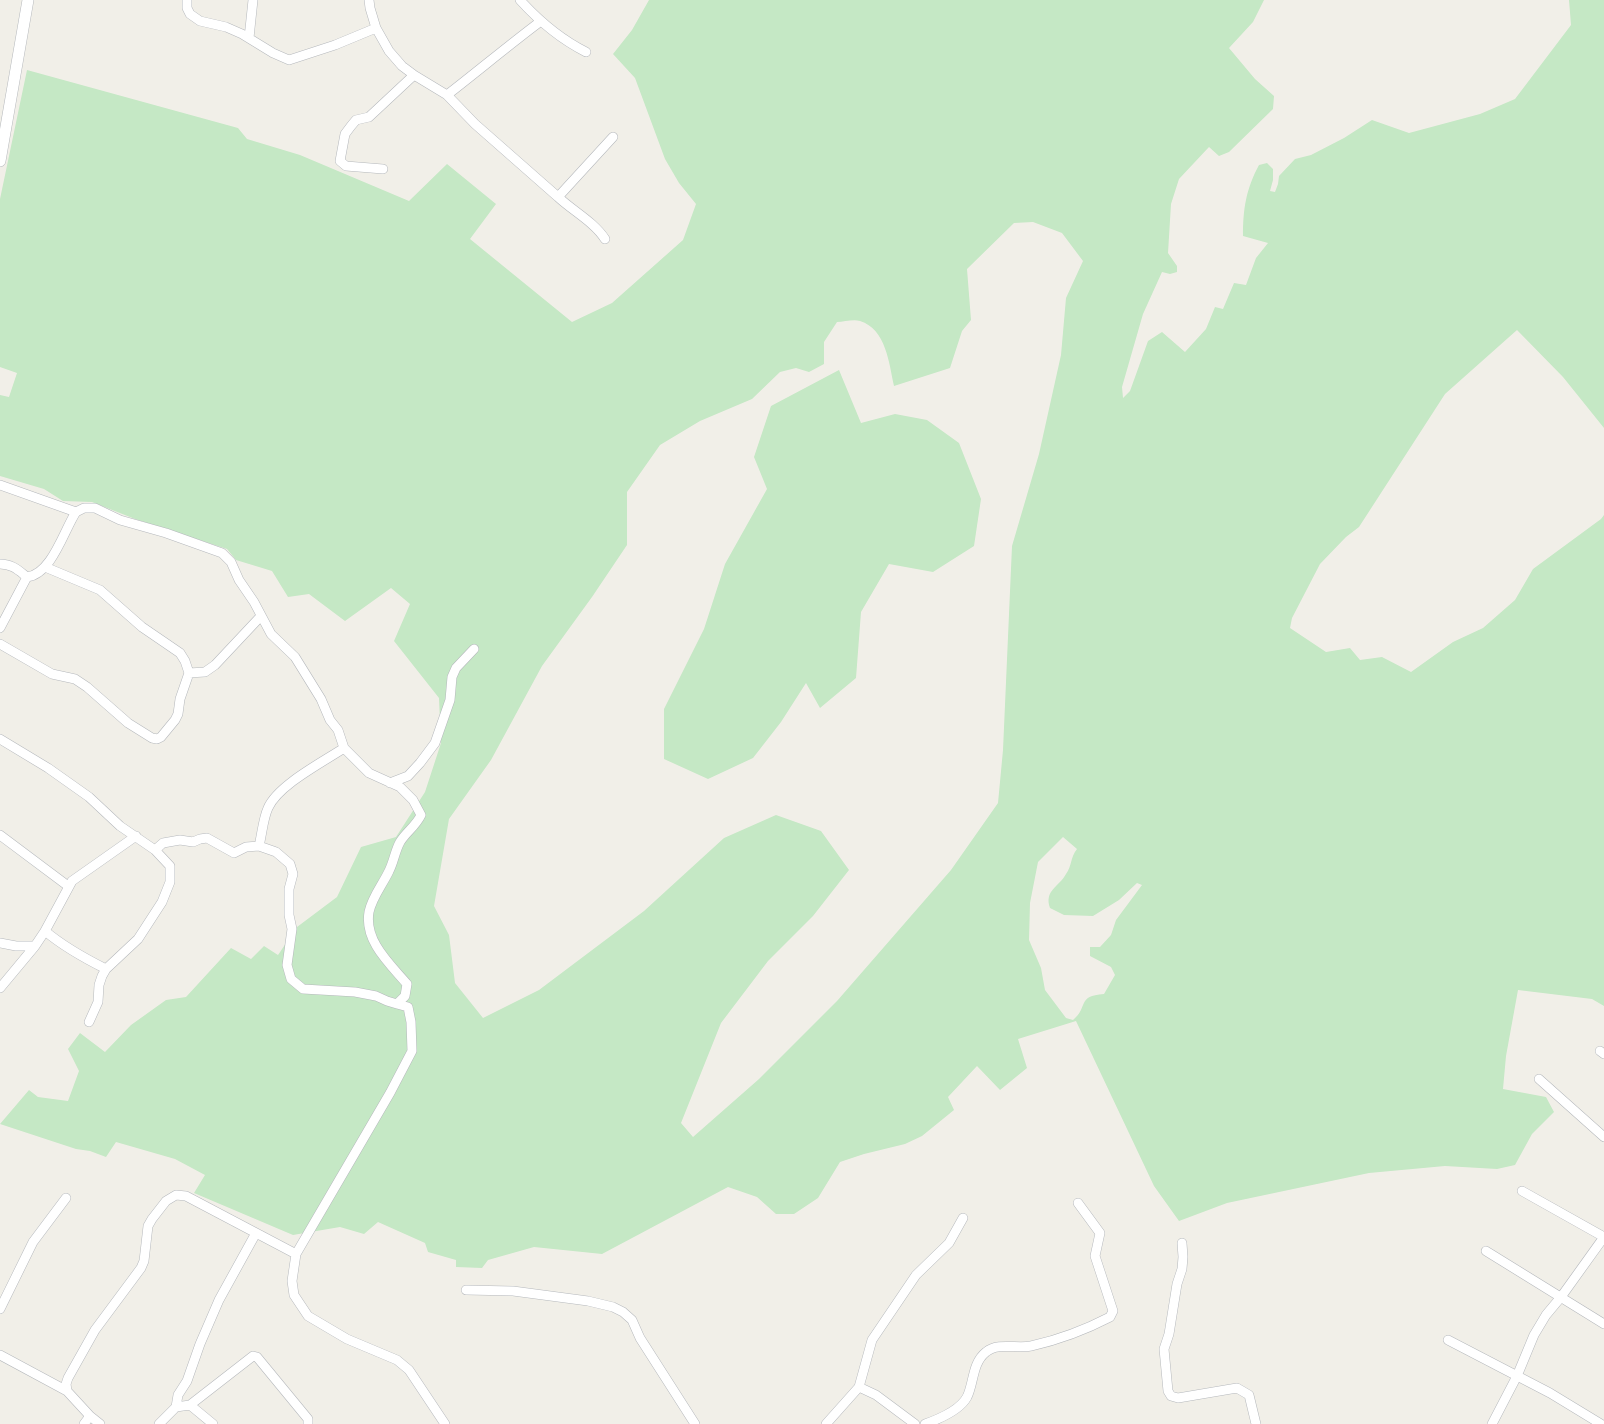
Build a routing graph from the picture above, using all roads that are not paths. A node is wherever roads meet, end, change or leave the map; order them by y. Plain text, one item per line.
1 (28, 0) edge
2 (187, 0) edge
3 (253, 0) edge
4 (369, 0) edge
5 (520, 0) edge
6 (541, 22) junction
7 (376, 28) junction
8 (249, 38) junction
9 (586, 52) dead end
10 (414, 76) junction
11 (446, 96) junction
12 (614, 137) dead end
13 (0, 161) edge
14 (383, 169) dead end
15 (558, 197) junction
16 (605, 238) dead end
17 (0, 485) edge
18 (76, 512) junction
19 (0, 564) edge
20 (46, 567) junction
21 (27, 577) junction
22 (261, 616) junction
23 (0, 628) edge
24 (0, 644) edge
25 (474, 649) dead end
26 (189, 673) junction
27 (0, 739) edge
28 (344, 748) junction
29 (390, 783) junction
30 (0, 835) edge
31 (136, 836) junction
32 (259, 846) junction
33 (155, 850) junction
34 (68, 886) junction
35 (46, 931) junction
36 (0, 943) edge
37 (35, 946) junction
38 (106, 969) junction
39 (0, 988) edge
40 (397, 1004) junction
41 (89, 1022) dead end
42 (1539, 1080) dead end
43 (1604, 1137) edge
44 (1522, 1191) dead end
45 (66, 1198) dead end
46 (1078, 1202) dead end
47 (963, 1218) dead end
48 (256, 1233) junction
49 (1604, 1237) edge
50 (1182, 1243) dead end
51 (1486, 1250) dead end
52 (296, 1254) junction
53 (466, 1290) dead end
54 (1561, 1297) junction
55 (0, 1309) edge
56 (1604, 1324) edge
57 (1448, 1340) dead end
58 (0, 1355) edge
59 (1517, 1376) junction
60 (859, 1387) junction
61 (66, 1391) junction
62 (190, 1405) junction
63 (176, 1408) junction
64 (90, 1416) junction
65 (84, 1424) edge
66 (100, 1424) edge
67 (159, 1424) edge
68 (213, 1424) edge
69 (308, 1424) edge
70 (444, 1424) edge
71 (695, 1424) edge
72 (826, 1424) edge
73 (915, 1424) edge
74 (926, 1424) edge
75 (1256, 1424) edge
76 (1492, 1424) edge
77 (1601, 1424) edge

1 - 13 street
2 - 8 street
3 - 8 street
4 - 7 street
5 - 6 street
6 - 9 street
6 - 11 street
7 - 8 street
7 - 10 street
10 - 11 street
10 - 14 street
11 - 15 street
12 - 15 street
15 - 16 street
17 - 18 street
18 - 20 street
18 - 22 street
19 - 21 street
20 - 21 street
20 - 26 street
21 - 23 street
22 - 26 street
22 - 28 street
24 - 26 street
25 - 29 street
27 - 31 street
28 - 29 street
28 - 32 street
29 - 40 street
30 - 34 street
31 - 33 street
31 - 34 street
32 - 33 street
32 - 40 street
33 - 38 street
34 - 35 street
35 - 37 street
35 - 38 street
36 - 37 street
37 - 39 street
38 - 41 street
40 - 52 street
42 - 43 street
44 - 49 street
45 - 55 street
46 - 74 street
47 - 60 street
48 - 52 street
48 - 61 street
48 - 63 street
49 - 54 street
50 - 75 street
51 - 54 street
52 - 70 street
53 - 71 street
54 - 56 street
54 - 59 street
57 - 59 street
58 - 61 street
59 - 76 street
59 - 77 street
60 - 72 street
60 - 73 street
61 - 64 street
62 - 63 street
62 - 68 street
62 - 69 street
63 - 67 street
64 - 65 street
64 - 66 street

